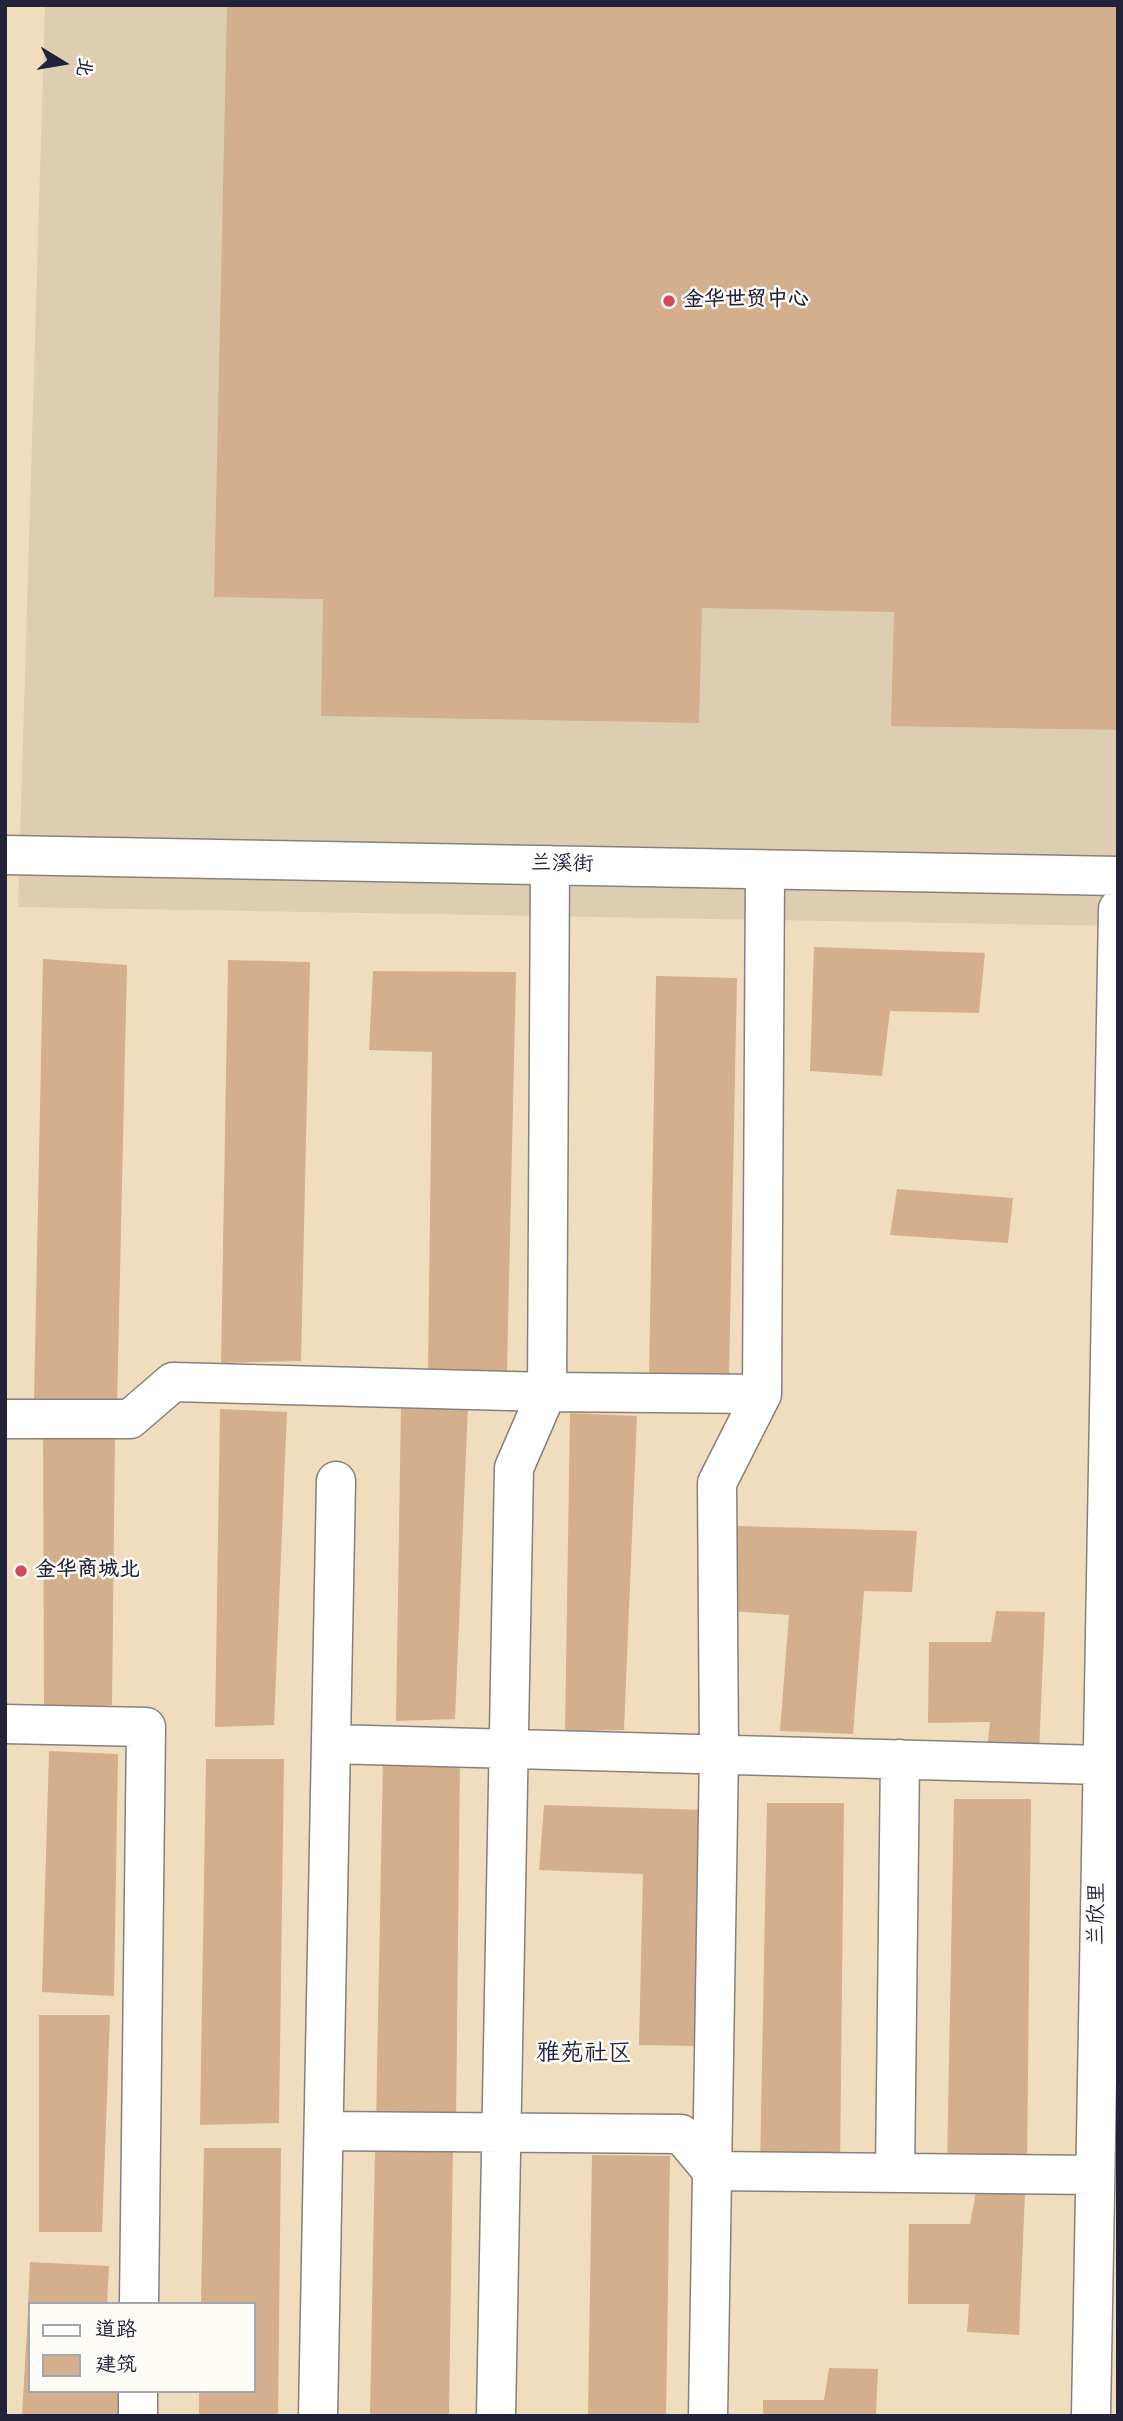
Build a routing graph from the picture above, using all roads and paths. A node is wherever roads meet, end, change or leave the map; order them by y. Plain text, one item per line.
1 (5, 855) edge
2 (550, 865) junction
3 (765, 870) junction
4 (1118, 876) edge
5 (1118, 909) edge
6 (1114, 1324) edge
7 (547, 1392) junction
8 (762, 1394) junction
9 (5, 1419) edge
10 (336, 1481) dead end
11 (5, 1724) edge
12 (331, 1744) junction
13 (508, 1749) junction
14 (719, 1754) junction
15 (900, 1759) junction
16 (1101, 1765) junction
17 (1107, 2040) edge
18 (324, 2131) junction
19 (501, 2133) junction
20 (712, 2171) junction
21 (895, 2173) junction
22 (1094, 2175) junction
23 (139, 2302) edge
24 (138, 2393) edge
25 (138, 2416) edge
26 (318, 2416) edge
27 (496, 2416) edge
28 (708, 2416) edge
29 (1091, 2416) edge

1 - 2 street, 兰溪街
2 - 3 street, 兰溪街
2 - 7 street
3 - 4 street, 兰溪街
3 - 8 street
5 - 6 street, 兰欣里
6 - 16 street, 兰欣里
7 - 8 street
7 - 9 street
7 - 13 street
8 - 14 street
10 - 12 street
11 - 23 street
12 - 13 street
12 - 18 street
13 - 14 street
13 - 19 street
14 - 15 street
14 - 20 street
15 - 16 street
15 - 21 street
16 - 17 street, 兰欣里
17 - 22 street, 兰欣里
18 - 19 street
18 - 26 street
19 - 20 street
19 - 27 street
20 - 21 street
20 - 28 street
21 - 22 street
22 - 29 street, 兰欣里
24 - 25 street

